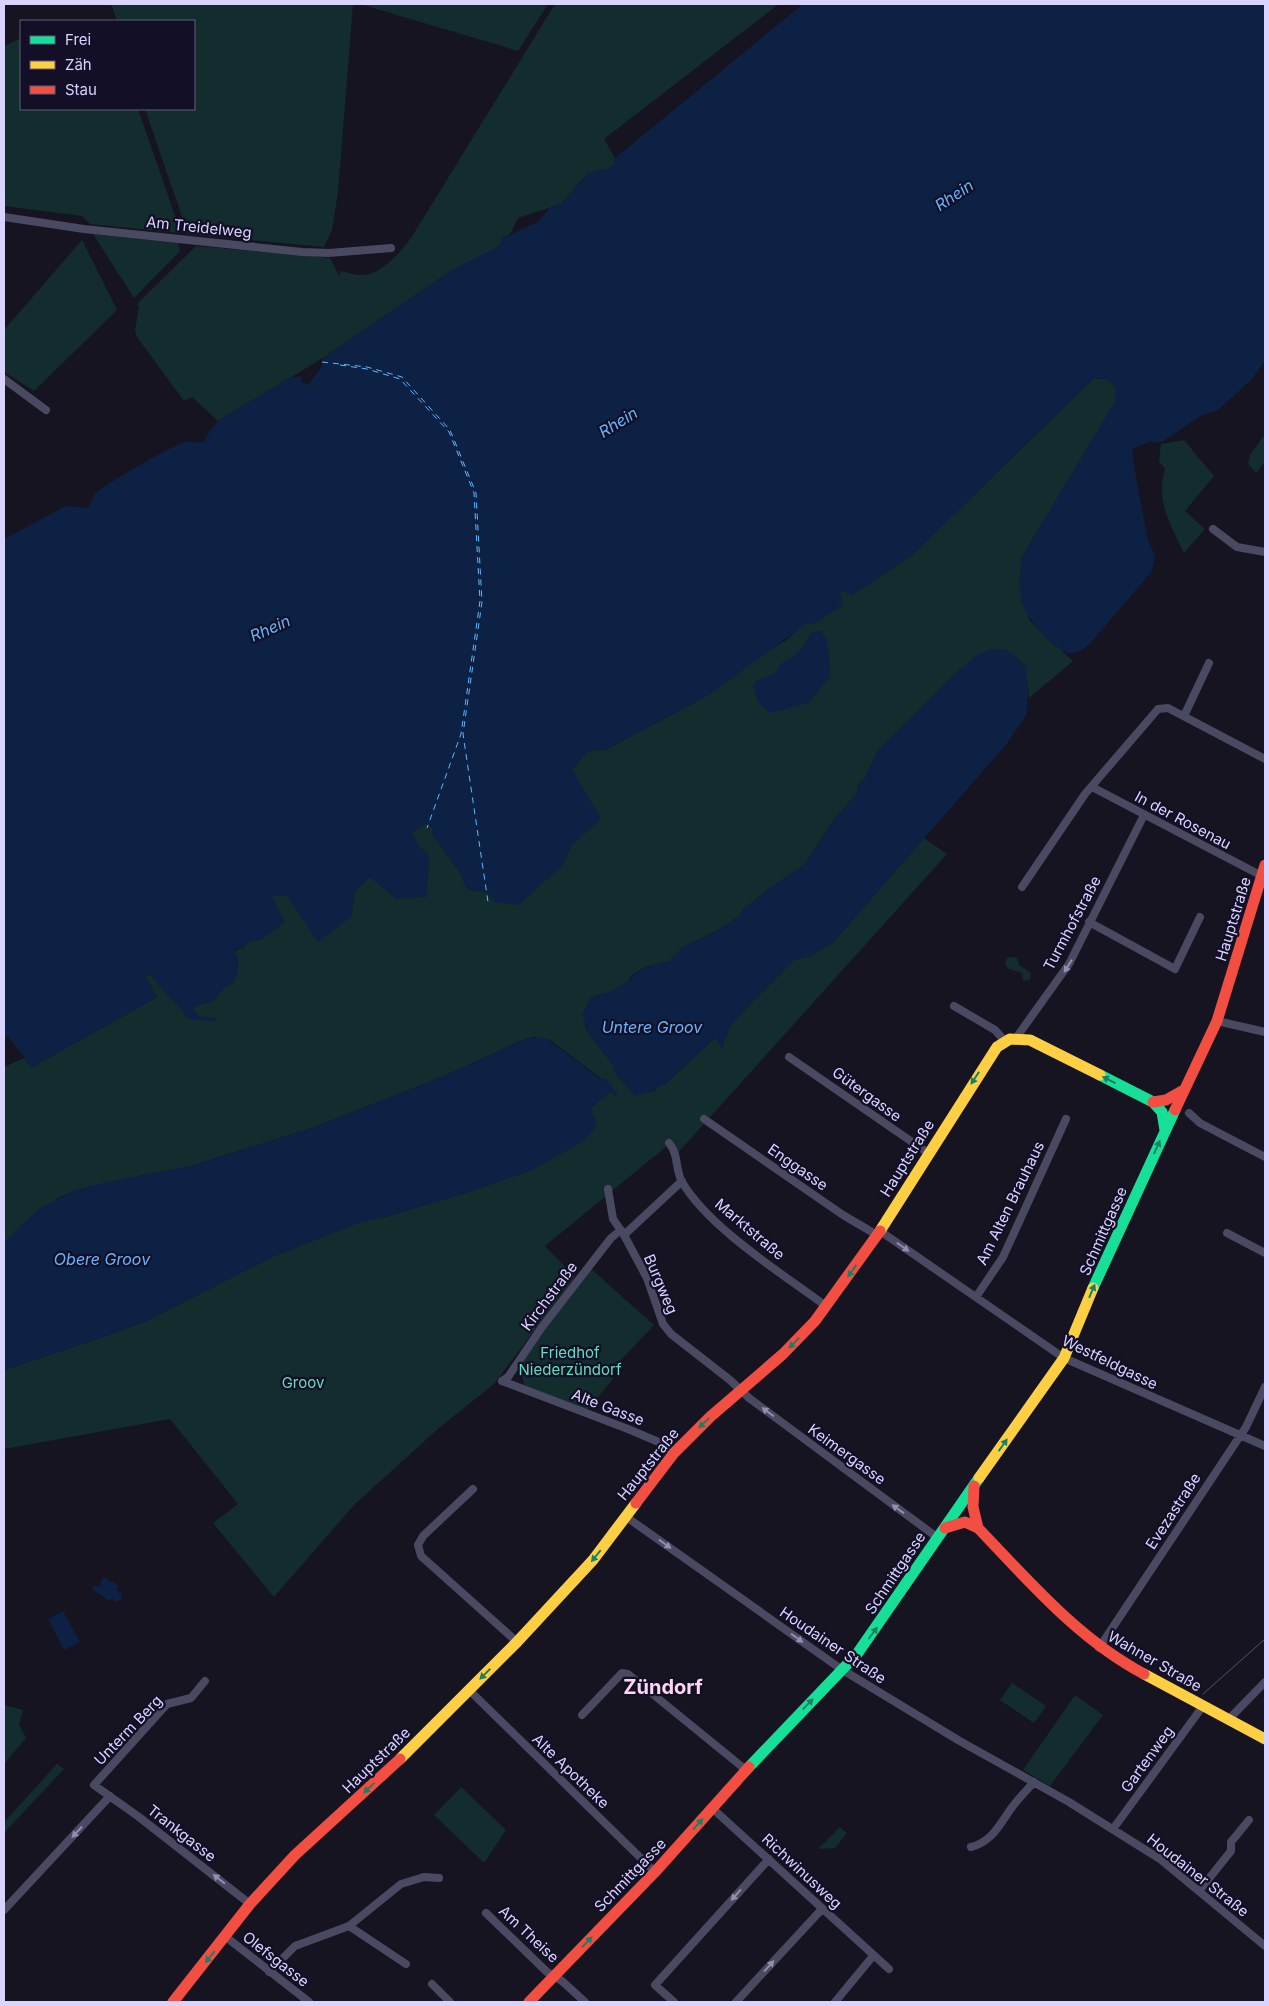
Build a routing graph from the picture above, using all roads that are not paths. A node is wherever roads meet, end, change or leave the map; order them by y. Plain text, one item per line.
1 (4, 217) edge
2 (391, 248) dead end
3 (4, 378) edge
4 (46, 410) dead end
5 (1213, 529) dead end
6 (1265, 552) edge
7 (1209, 664) dead end
8 (1184, 716) junction
9 (1265, 759) edge
10 (1092, 787) junction
11 (1144, 815) junction
12 (1264, 870) edge
13 (1022, 888) dead end
14 (1200, 917) dead end
15 (1090, 922) junction
16 (954, 1006) dead end
17 (1217, 1021) junction
18 (1265, 1032) edge
19 (1010, 1040) junction
20 (790, 1057) dead end
21 (1183, 1090) junction
22 (1153, 1102) junction
23 (1189, 1113) dead end
24 (704, 1119) dead end
25 (1066, 1119) dead end
26 (1165, 1130) junction
27 (668, 1143) dead end
28 (928, 1153) junction
29 (1265, 1157) edge
30 (682, 1181) junction
31 (608, 1189) dead end
32 (622, 1232) junction
33 (879, 1233) junction
34 (1227, 1233) dead end
35 (1265, 1252) edge
36 (976, 1297) junction
37 (827, 1307) junction
38 (1064, 1358) junction
39 (502, 1381) joint
40 (1265, 1387) edge
41 (740, 1390) junction
42 (1239, 1436) junction
43 (1265, 1446) edge
44 (674, 1453) junction
45 (974, 1485) junction
46 (473, 1489) dead end
47 (625, 1516) junction
48 (978, 1528) junction
49 (941, 1533) junction
50 (517, 1642) junction
51 (1099, 1648) junction
52 (841, 1669) junction
53 (206, 1681) dead end
54 (1265, 1682) edge
55 (468, 1690) junction
56 (1203, 1706) junction
57 (582, 1715) dead end
58 (1228, 1720) junction
59 (1265, 1740) edge
60 (746, 1770) junction
61 (1034, 1782) junction
62 (94, 1785) joint
63 (110, 1796) junction
64 (712, 1808) junction
65 (1249, 1820) dead end
66 (1113, 1829) junction
67 (971, 1847) dead end
68 (769, 1859) junction
69 (654, 1872) junction
70 (439, 1878) dead end
71 (1199, 1891) junction
72 (250, 1904) junction
73 (822, 1909) junction
74 (4, 1910) edge
75 (486, 1913) dead end
76 (349, 1926) junction
77 (226, 1937) junction
78 (1265, 1946) edge
79 (873, 1956) junction
80 (406, 1964) dead end
81 (889, 1969) dead end
82 (269, 1972) junction
83 (554, 1976) junction
84 (432, 1984) dead end
85 (175, 2002) edge
86 (309, 2002) edge
87 (450, 2002) edge
88 (529, 2002) edge
89 (585, 2002) edge
90 (674, 2002) edge
91 (736, 2002) edge
92 (835, 2002) edge

1 - 2 street, Am Treidelweg
3 - 4 street
5 - 6 street
7 - 8 street
8 - 9 street
8 - 10 street
10 - 11 street, In der Rosenau
10 - 13 street
11 - 12 street, In der Rosenau
11 - 15 street, Turmhofstraße
12 - 17 main road, Hauptstraße
14 - 15 street
15 -> 19 street, Turmhofstraße
16 - 19 street
17 - 18 street
17 - 21 main road, Hauptstraße
22 -> 19 main road
19 -> 28 main road, Hauptstraße
20 - 28 street, Gütergasse
21 - 22 main road
21 - 26 main road, Schmittgasse
22 - 26 main road
23 - 29 street
24 - 33 street, Enggasse
25 - 36 street, Am Alten Brauhaus
38 -> 26 main road, Schmittgasse
27 - 30 street, Marktstraße
28 - 33 main road, Hauptstraße
30 - 32 street, Kirchstraße
30 - 37 street, Marktstraße
31 - 32 street, Burgweg
32 - 39 street, Kirchstraße
32 - 41 street, Burgweg
33 -> 36 street, Westfeldgasse
33 -> 37 main road, Hauptstraße
34 - 35 street
36 - 38 street, Westfeldgasse
37 -> 41 main road, Hauptstraße
38 - 42 street, Westfeldgasse
45 -> 38 main road, Schmittgasse
39 - 44 street, Alte Gasse
40 - 42 street, Evezastraße
41 -> 44 main road, Hauptstraße
49 -> 41 street, Keimergasse
42 - 43 street, Westfeldgasse
42 - 51 street, Evezastraße
44 - 47 main road, Hauptstraße
45 - 48 main road
45 - 49 main road, Schmittgasse
46 - 50 street
47 -> 50 main road, Hauptstraße
47 -> 52 street, Houdainer Straße
48 - 49 main road
48 - 51 main road, Wahner Straße
52 -> 49 main road, Schmittgasse
50 -> 55 main road, Hauptstraße
51 - 56 main road, Wahner Straße
60 -> 52 main road, Schmittgasse
52 - 61 street, Houdainer Straße
53 - 62 street, Unterm Berg
54 - 58 street
55 - 69 street, Alte Apotheke
55 -> 72 main road, Hauptstraße
56 - 58 main road, Wahner Straße
56 - 66 street, Gartenweg
57 - 60 street
58 - 59 main road, Wahner Straße
60 - 64 main road, Schmittgasse
61 - 66 street, Houdainer Straße
61 - 67 street
62 - 63 street, Trankgasse
72 -> 63 street, Trankgasse
63 -> 74 street
64 - 68 street, Richwinusweg
69 -> 64 main road, Schmittgasse
65 - 71 street
66 - 71 street, Houdainer Straße
68 - 73 street, Richwinusweg
68 -> 90 street
83 -> 69 main road, Schmittgasse
70 - 76 street
71 - 78 street, Houdainer Straße
72 - 77 main road, Hauptstraße
73 - 79 street, Richwinusweg
91 -> 73 street
75 - 83 street, Am Theise
76 - 80 street
76 - 82 street
77 - 82 street, Olefsgasse
77 -> 85 main road, Hauptstraße
79 - 81 street, Richwinusweg
79 - 92 street
82 - 86 street, Olefsgasse
83 - 88 main road, Schmittgasse
83 - 89 street, Am Theise
84 - 87 street

